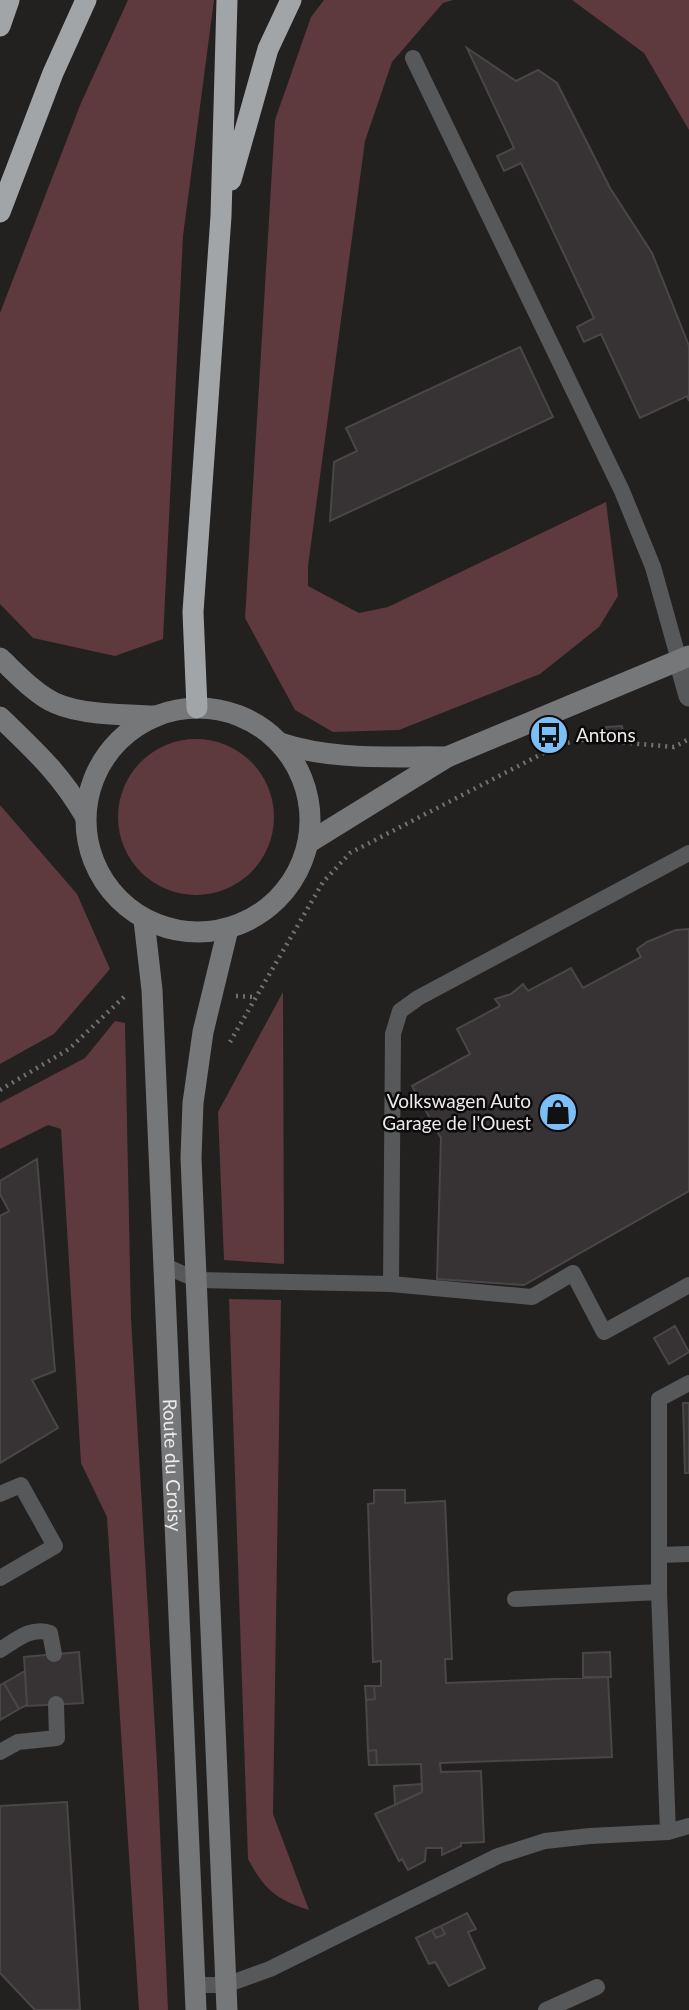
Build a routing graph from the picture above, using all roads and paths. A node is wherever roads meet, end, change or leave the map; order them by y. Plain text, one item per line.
1 (9, 0) edge
2 (86, 0) edge
3 (228, 0) edge
4 (291, 0) edge
5 (0, 26) edge
6 (413, 58) dead end
7 (0, 212) edge
8 (221, 216) junction
9 (0, 657) edge
10 (684, 658) edge
11 (689, 696) edge
12 (197, 708) junction
13 (156, 716) junction
14 (0, 717) edge
15 (689, 739) edge
16 (279, 743) junction
17 (447, 757) junction
18 (85, 816) junction
19 (308, 843) junction
20 (689, 853) edge
21 (144, 920) junction
22 (229, 929) junction
23 (152, 990) junction
24 (255, 997) dead end
25 (0, 1090) edge
26 (163, 1265) junction
27 (197, 1280) junction
28 (391, 1284) junction
29 (689, 1285) edge
30 (689, 1383) edge
31 (0, 1494) edge
32 (689, 1554) edge
33 (659, 1555) junction
34 (0, 1578) edge
35 (659, 1592) junction
36 (515, 1600) dead end
37 (0, 1650) edge
38 (54, 1654) dead end
39 (56, 1704) dead end
40 (0, 1752) edge
41 (689, 1826) edge
42 (668, 1832) junction
43 (195, 1985) junction
44 (226, 1985) junction
45 (597, 1987) dead end
46 (197, 2010) edge
47 (227, 2010) edge
48 (546, 2010) edge

1 - 5 highway
2 - 7 highway
3 - 8 highway
4 - 8 highway
6 - 10 lane
8 - 12 highway
9 - 13 main road
10 - 11 street
10 - 17 main road
12 - 13 main road
12 - 16 main road
13 - 18 main road
14 - 18 main road
15 - 24 path
16 - 17 main road
16 - 19 main road
17 - 19 main road
18 - 21 main road
19 - 22 main road
20 - 28 lane
21 - 22 main road
21 - 23 main road, Route du Croisy
22 - 27 main road, Route du Croisy
23 - 25 path
23 - 26 main road, Route du Croisy
26 - 27 lane
26 - 43 main road, Route du Croisy
27 - 28 lane
27 - 44 main road, Route du Croisy
28 - 29 lane
30 - 33 lane
31 - 34 lane
32 - 33 lane
33 - 35 lane
35 - 36 lane
35 - 42 lane
37 - 38 lane
39 - 40 lane
41 - 42 lane
42 - 44 lane
43 - 44 lane
43 - 46 main road, Route du Croisy
44 - 47 main road, Route du Croisy
45 - 48 lane

